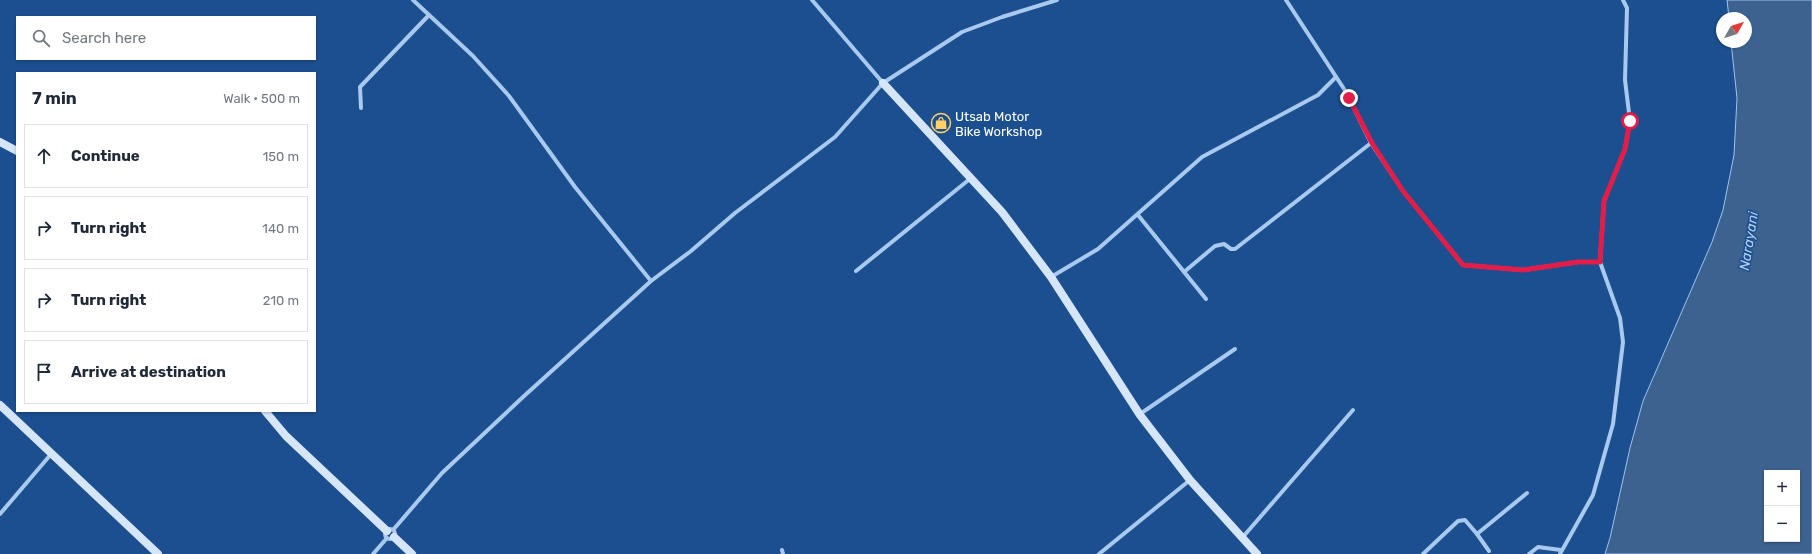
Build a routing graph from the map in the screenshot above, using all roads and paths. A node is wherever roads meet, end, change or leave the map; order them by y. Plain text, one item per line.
1 (413, 0) edge
2 (812, 0) edge
3 (1056, 0) edge
4 (1286, 0) edge
5 (1623, 0) edge
6 (429, 15) junction
7 (1336, 77) junction
8 (883, 83) junction
9 (360, 108) dead end
10 (0, 142) edge
11 (1372, 143) junction
12 (16, 151) edge
13 (971, 178) junction
14 (1138, 215) junction
15 (1600, 262) junction
16 (856, 270) dead end
17 (1184, 272) junction
18 (1051, 277) junction
19 (651, 281) junction
20 (1206, 300) dead end
21 (1235, 349) dead end
22 (0, 405) edge
23 (1353, 410) dead end
24 (266, 412) edge
25 (1140, 415) junction
26 (53, 453) junction
27 (1190, 480) junction
28 (1527, 493) dead end
29 (0, 514) edge
30 (390, 534) junction
31 (1477, 534) junction
32 (1242, 538) junction
33 (1561, 552) edge
34 (1488, 553) edge
35 (158, 554) edge
36 (373, 554) edge
37 (412, 554) edge
38 (1099, 554) edge
39 (1257, 554) edge
40 (1423, 554) edge
41 (1529, 554) edge

1 - 6 street
2 - 8 street
3 - 8 street
4 - 7 street
5 - 15 street
6 - 9 street
6 - 19 street
7 - 11 street
7 - 14 street
8 - 13 street
8 - 19 street
10 - 12 street
11 - 15 street
11 - 17 street
13 - 16 street
13 - 18 street
14 - 17 street
14 - 18 street
15 - 33 street
17 - 20 street
18 - 25 street
19 - 30 street
21 - 25 street
22 - 26 street
23 - 32 street
24 - 30 street
25 - 27 street
26 - 29 street
26 - 35 street
27 - 32 street
27 - 38 street
28 - 31 street
30 - 36 street
30 - 37 street
31 - 34 street
31 - 40 street
32 - 39 street
33 - 41 street

